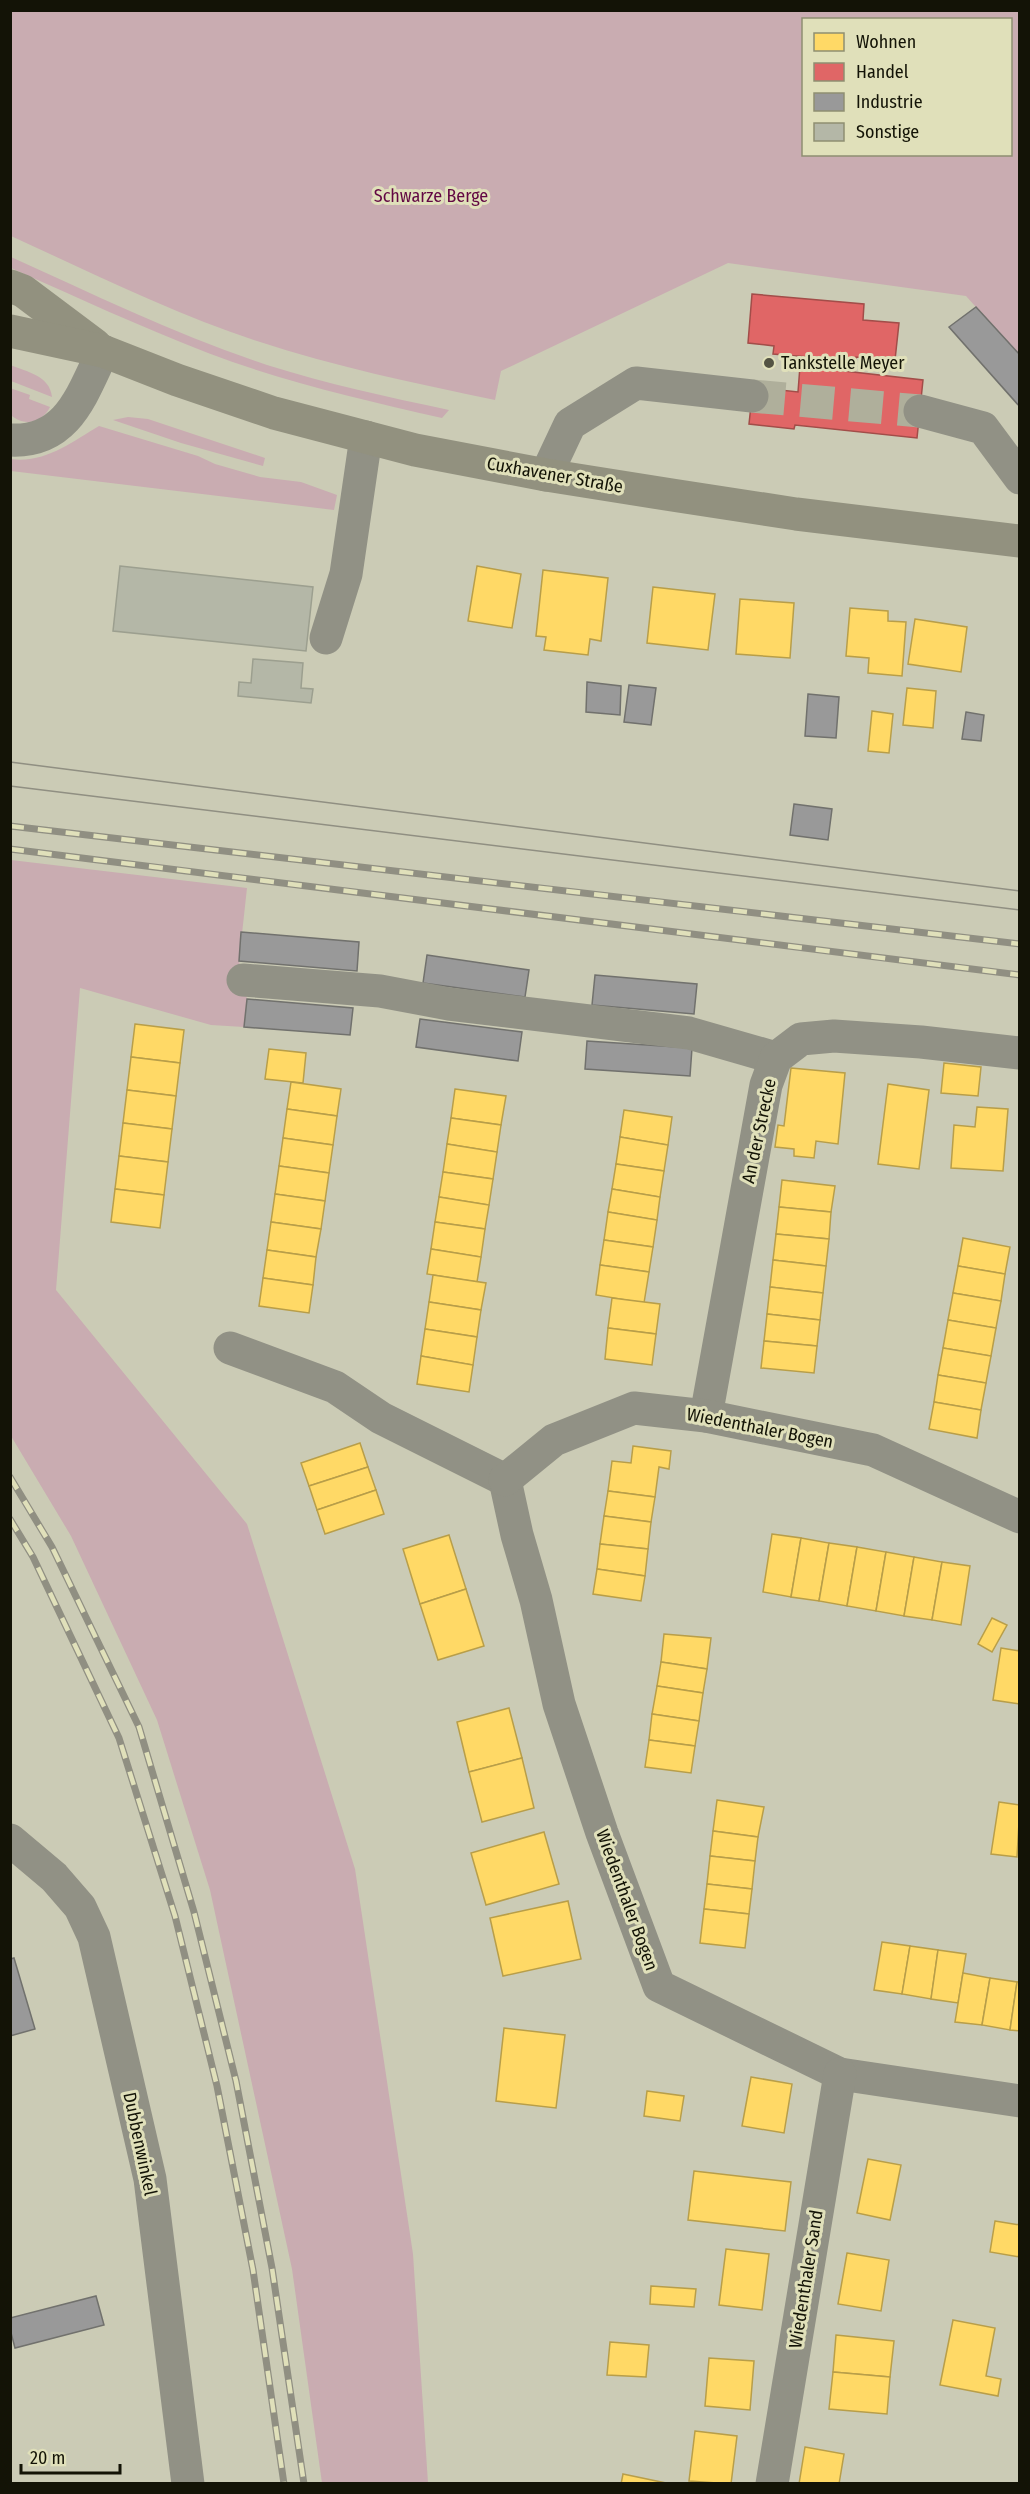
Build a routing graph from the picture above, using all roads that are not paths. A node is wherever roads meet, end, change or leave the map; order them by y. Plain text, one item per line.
1 (10, 286) edge
2 (10, 331) edge
3 (103, 351) junction
4 (752, 396) tunnel mouth
5 (920, 411) tunnel mouth
6 (366, 437) junction
7 (10, 440) edge
8 (546, 475) junction
9 (1020, 478) edge
10 (1020, 541) edge
11 (326, 638) dead end
12 (243, 980) dead end
13 (1020, 1053) edge
14 (776, 1058) junction
15 (230, 1348) dead end
16 (706, 1416) junction
17 (505, 1480) junction
18 (1020, 1517) edge
19 (10, 1840) edge
20 (840, 2074) junction
21 (1020, 2100) edge
22 (188, 2484) edge
23 (772, 2484) edge

1 - 3 main road, Cuxhavener Straße
2 - 3 main road, Cuxhavener Straße
3 - 6 main road, Cuxhavener Straße
3 - 7 street
4 - 8 street
5 - 9 street
6 - 8 main road, Cuxhavener Straße
6 - 11 street
8 - 10 main road, Cuxhavener Straße
12 - 14 street
13 - 14 street, An der Strecke
14 - 16 street, An der Strecke
15 - 17 street
16 - 17 street, Wiedenthaler Bogen
16 - 18 street, Wiedenthaler Bogen
17 - 20 street, Wiedenthaler Bogen
19 - 22 street, Dubbenwinkel
20 - 21 street, Wiedenthaler Bogen
20 - 23 street, Wiedenthaler Sand

